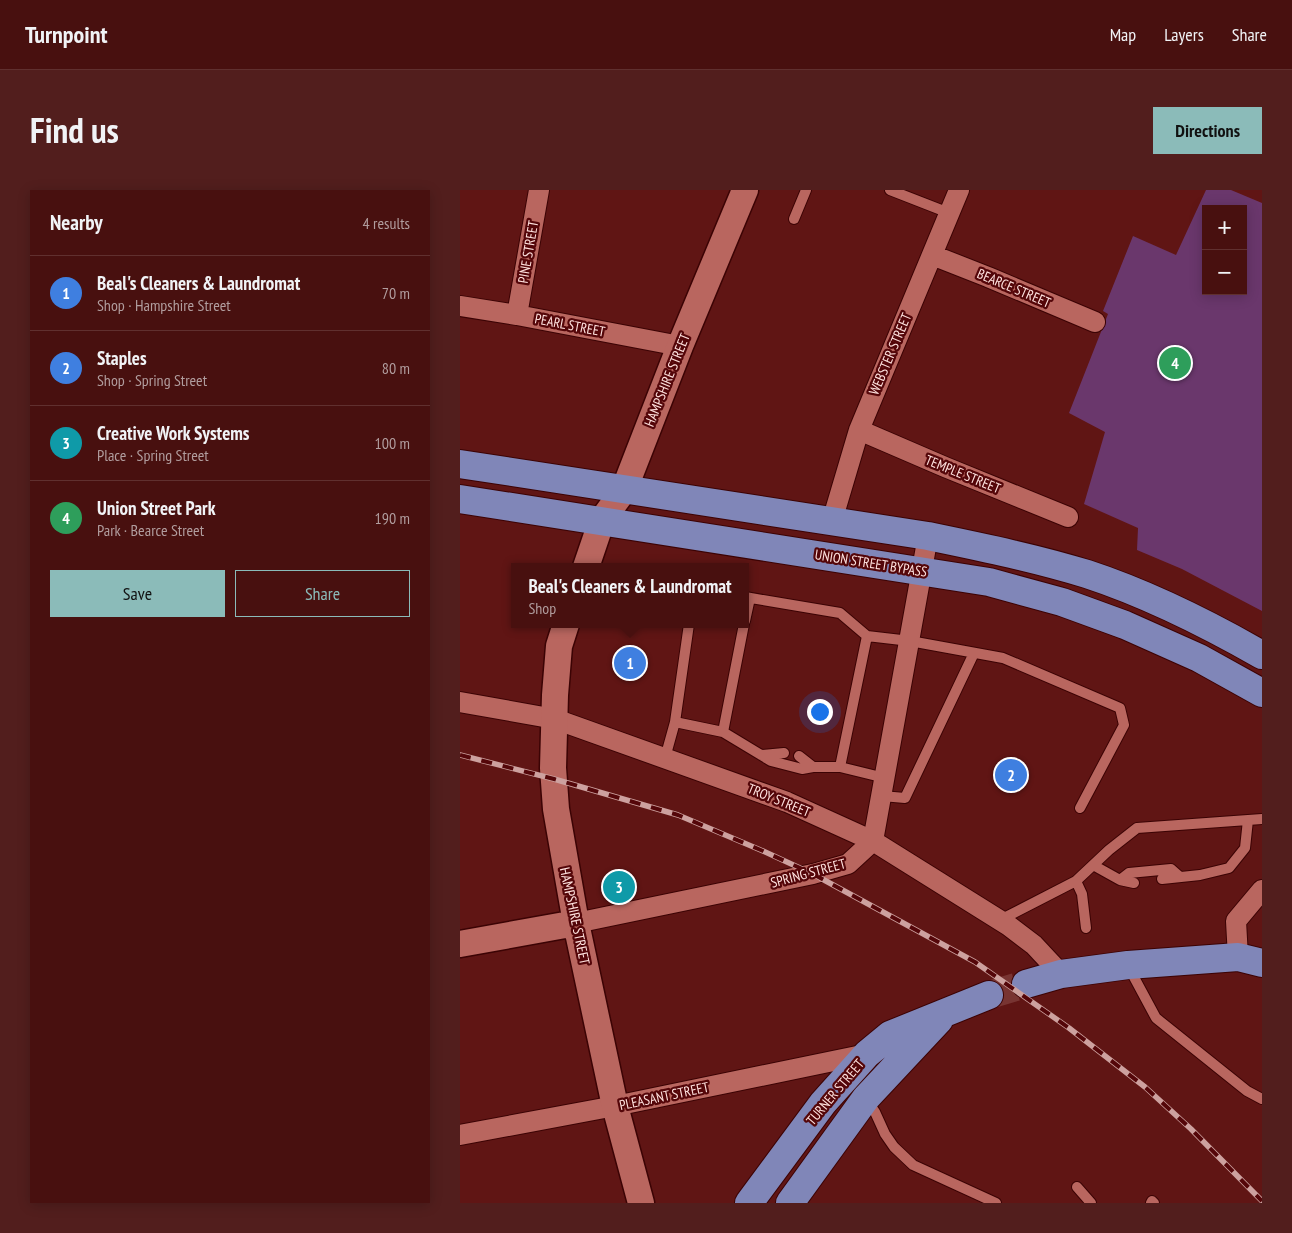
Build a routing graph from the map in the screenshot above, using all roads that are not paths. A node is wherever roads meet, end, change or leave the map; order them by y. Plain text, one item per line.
1 (539, 190) edge
2 (745, 190) edge
3 (806, 190) edge
4 (890, 190) edge
5 (959, 190) edge
6 (949, 214) junction
7 (794, 219) dead end
8 (932, 255) junction
9 (460, 306) edge
10 (517, 315) junction
11 (1095, 322) dead end
12 (680, 346) junction
13 (859, 430) junction
14 (460, 464) edge
15 (624, 490) junction
16 (460, 500) edge
17 (1068, 517) dead end
18 (602, 520) junction
19 (832, 521) junction
20 (928, 536) junction
21 (587, 563) edge
22 (922, 571) junction
23 (749, 598) edge
24 (565, 628) edge
25 (688, 628) edge
26 (744, 628) edge
27 (867, 636) junction
28 (910, 641) junction
29 (974, 653) junction
30 (1262, 655) edge
31 (1262, 693) edge
32 (460, 702) edge
33 (554, 719) junction
34 (674, 722) junction
35 (723, 732) junction
36 (784, 753) dead end
37 (762, 755) junction
38 (799, 756) dead end
39 (665, 758) junction
40 (813, 767) junction
41 (840, 767) junction
42 (883, 787) junction
43 (1080, 808) dead end
44 (1262, 819) edge
45 (1248, 820) junction
46 (874, 841) junction
47 (1093, 865) junction
48 (1180, 878) junction
49 (1162, 879) dead end
50 (1120, 880) junction
51 (1076, 881) junction
52 (1134, 883) dead end
53 (1262, 890) edge
54 (1000, 920) junction
55 (576, 923) junction
56 (1086, 928) dead end
57 (460, 944) edge
58 (1262, 944) edge
59 (1250, 960) edge
60 (1128, 965) junction
61 (1062, 974) junction
62 (1026, 984) tunnel mouth
63 (989, 995) tunnel mouth
64 (946, 1014) junction
65 (867, 1054) junction
66 (866, 1098) junction
67 (1262, 1099) edge
68 (615, 1106) junction
69 (460, 1135) edge
70 (1077, 1187) dead end
71 (641, 1203) edge
72 (749, 1203) edge
73 (790, 1203) edge
74 (996, 1203) edge
75 (1091, 1203) edge

1 - 10 street, PINE STREET
2 - 12 street, HAMPSHIRE STREET
3 - 7 lane
4 - 6 lane
5 - 6 street, WEBSTER STREET
6 - 8 street, WEBSTER STREET
8 - 11 street, BEARCE STREET
8 - 13 street, WEBSTER STREET
9 - 10 street, PEARL STREET
10 - 12 street, PEARL STREET
12 - 15 street, HAMPSHIRE STREET
13 - 17 street, TEMPLE STREET
13 - 19 street, WEBSTER STREET
14 - 15 highway
15 - 18 street, HAMPSHIRE STREET
15 - 19 highway
16 - 18 highway, UNION STREET BYPASS
18 - 21 street, HAMPSHIRE STREET
18 - 22 highway, UNION STREET BYPASS
19 - 20 highway
20 - 22 street
20 - 30 highway
22 - 28 street
22 - 31 highway, UNION STREET BYPASS
23 - 27 lane
24 - 33 street, HAMPSHIRE STREET
25 - 34 lane
26 - 35 lane
27 - 28 lane
27 - 41 lane
28 - 29 lane
28 - 42 street
29 - 42 lane
29 - 43 lane
32 - 33 street, TROY STREET
33 - 39 street, TROY STREET
33 - 55 street, HAMPSHIRE STREET
34 - 35 lane
34 - 39 lane
35 - 37 lane
36 - 37 lane
37 - 40 lane
38 - 40 lane
39 - 46 street, TROY STREET
40 - 41 lane
41 - 42 lane
42 - 46 street
44 - 45 lane
45 - 47 lane
45 - 48 lane
46 - 54 street, TROY STREET
46 - 55 street, SPRING STREET
47 - 50 lane
47 - 51 lane
48 - 49 lane
48 - 50 lane
50 - 52 lane
51 - 54 lane
51 - 56 lane
53 - 59 street
54 - 61 street, TROY STREET
55 - 57 street, SPRING STREET
55 - 68 street, HAMPSHIRE STREET
58 - 59 highway
59 - 60 highway
60 - 61 highway
60 - 67 lane
61 - 62 highway
63 - 64 highway, TURNER STREET
64 - 65 highway, TURNER STREET
64 - 66 highway, TURNER STREET
65 - 68 street, PLEASANT STREET
65 - 72 highway, TURNER STREET
66 - 73 highway, TURNER STREET
66 - 74 lane
68 - 69 street, PLEASANT STREET
68 - 71 street, HAMPSHIRE STREET
70 - 75 lane

